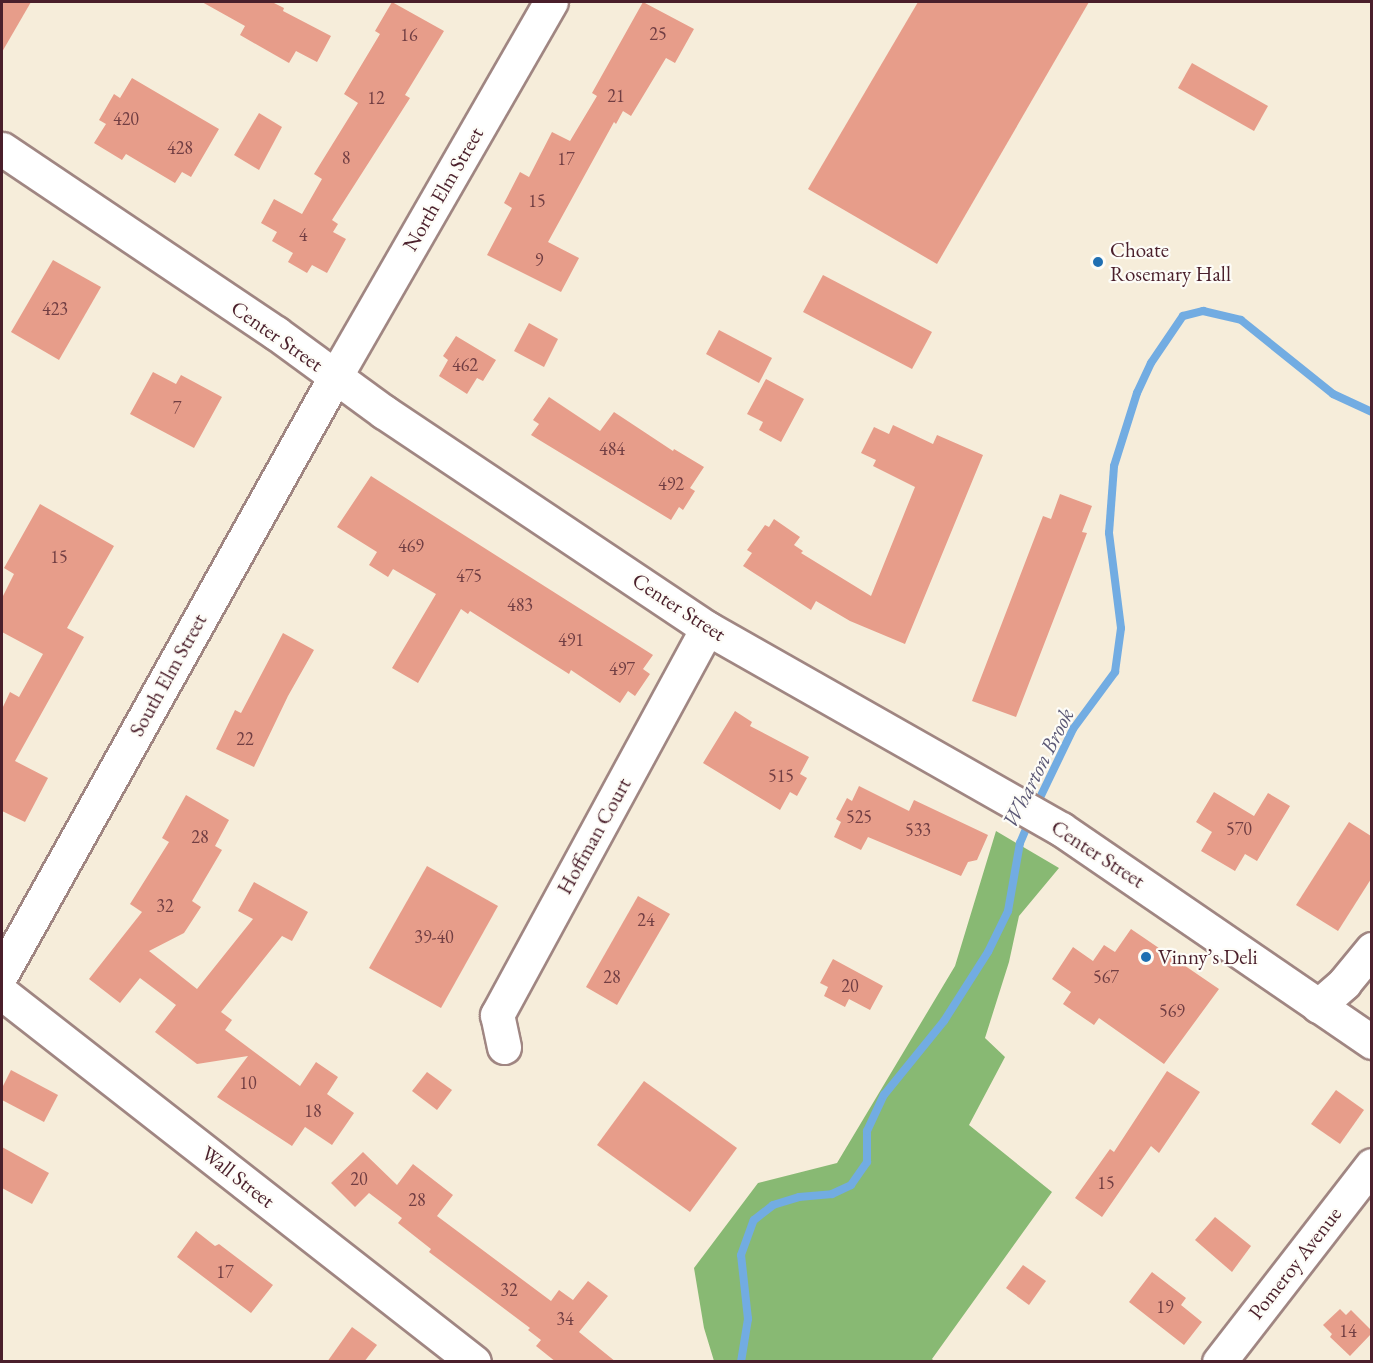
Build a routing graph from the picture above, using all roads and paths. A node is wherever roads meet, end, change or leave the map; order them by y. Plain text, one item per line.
1 (551, 2) edge
2 (2, 149) edge
3 (335, 377) junction
4 (707, 628) junction
5 (1371, 949) edge
6 (2, 973) edge
7 (2, 993) edge
8 (1318, 1006) junction
9 (1371, 1042) edge
10 (504, 1047) dead end
11 (1371, 1165) edge
12 (474, 1362) edge
13 (1219, 1362) edge

1 - 3 main road, North Elm Street
2 - 3 main road, Center Street
3 - 4 main road, Center Street
3 - 6 main road, South Elm Street
4 - 8 main road, Center Street
4 - 10 main road, Hoffman Court
5 - 8 main road
7 - 12 main road, Wall Street
8 - 9 main road, Center Street
11 - 13 main road, Pomeroy Avenue

